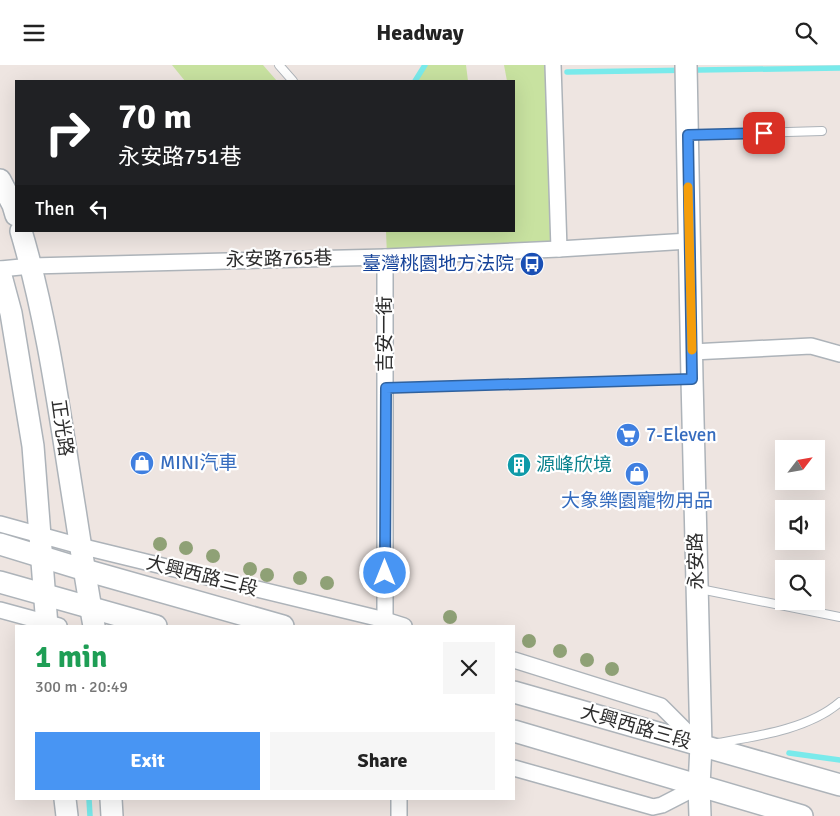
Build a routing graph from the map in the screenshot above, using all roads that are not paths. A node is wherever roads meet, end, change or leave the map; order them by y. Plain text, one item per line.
1 (280, 65) edge
2 (553, 65) edge
3 (686, 74) edge
4 (292, 80) edge
5 (822, 131) dead end
6 (688, 135) junction
7 (0, 180) edge
8 (15, 212) edge
9 (21, 232) edge
10 (689, 241) junction
11 (559, 249) junction
12 (385, 257) junction
13 (31, 266) junction
14 (0, 269) edge
15 (0, 272) edge
16 (692, 352) junction
17 (840, 353) edge
18 (692, 379) junction
19 (386, 388) junction
20 (0, 524) edge
21 (0, 544) edge
22 (40, 545) junction
23 (80, 546) junction
24 (84, 569) junction
25 (0, 582) edge
26 (697, 589) junction
27 (44, 594) junction
28 (0, 610) edge
29 (92, 617) edge
30 (840, 617) edge
31 (385, 621) junction
32 (51, 625) edge
33 (149, 625) edge
34 (280, 625) edge
35 (400, 625) edge
36 (515, 660) edge
37 (515, 692) edge
38 (840, 702) edge
39 (515, 731) edge
40 (701, 746) junction
41 (515, 768) edge
42 (840, 785) edge
43 (698, 786) junction
44 (65, 800) edge
45 (112, 800) edge
46 (399, 800) edge
47 (66, 816) edge
48 (112, 816) edge
49 (399, 816) edge
50 (700, 816) edge
51 (802, 816) edge

1 - 4 lane
2 - 11 street
3 - 6 street, 永安路
5 - 6 lane
6 - 10 street, 永安路
7 - 8 street
9 - 13 street, 正光路
10 - 11 street, 永安路765巷
10 - 16 street, 永安路
11 - 12 street, 永安路765巷
12 - 13 street, 永安路765巷
12 - 19 street, 吉安一街
13 - 14 street, 永安路765巷
13 - 23 street, 正光路
15 - 22 street, 正光路
16 - 17 street
16 - 18 street, 永安路
18 - 19 lane
18 - 26 street, 永安路
19 - 31 street, 吉安一街
20 - 22 street, 大興西路三段
21 - 22 street, 大興西路三段
22 - 23 street, 大興西路三段
22 - 24 street, 大興西路三段
22 - 27 street, 正光路
23 - 24 street, 正光路
23 - 31 street, 大興西路三段
24 - 29 street, 正光路
24 - 34 street, 大興西路三段
25 - 27 street
26 - 30 lane
26 - 40 street, 永安路
27 - 29 street
27 - 32 street, 正光路
28 - 32 street
29 - 33 street
31 - 35 street, 大興西路三段
36 - 40 street, 大興西路三段
37 - 40 street, 大興西路三段
38 - 40 lane
39 - 43 street, 大興西路三段
40 - 42 street
40 - 43 street, 永安路
41 - 43 street
43 - 50 street, 永安路
43 - 51 street, 大興西路三段
44 - 47 street
45 - 48 street
46 - 49 street

